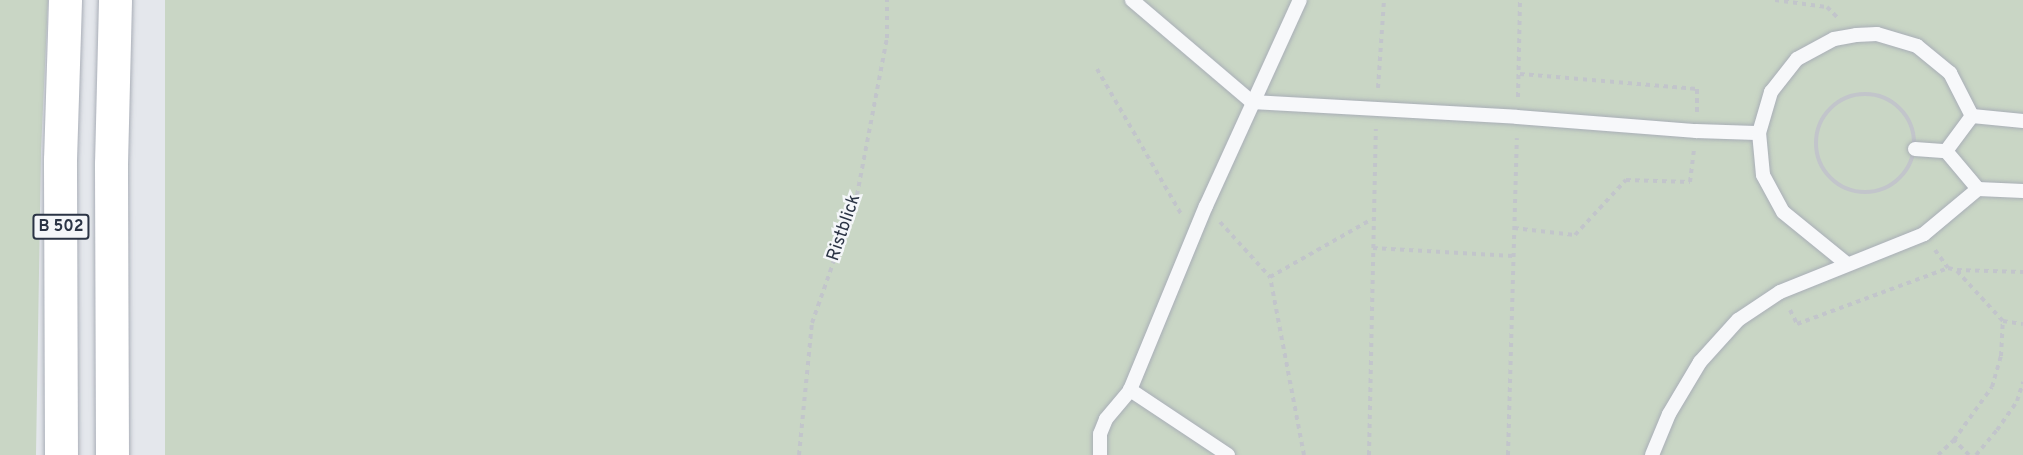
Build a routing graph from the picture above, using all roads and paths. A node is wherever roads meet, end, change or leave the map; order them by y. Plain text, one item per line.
1 (65, 0) edge
2 (116, 0) edge
3 (887, 0) edge
4 (1132, 0) edge
5 (1300, 0) edge
6 (1384, 0) edge
7 (1520, 0) edge
8 (1775, 0) edge
9 (1856, 34) junction
10 (1097, 69) dead end
11 (1252, 102) junction
12 (1377, 111) junction
13 (1972, 116) junction
14 (1517, 117) junction
15 (2023, 121) edge
16 (1759, 133) junction
17 (1915, 148) junction
18 (1946, 151) junction
19 (1978, 189) junction
20 (2023, 192) edge
21 (1206, 206) junction
22 (1372, 219) junction
23 (1924, 234) junction
24 (1194, 238) junction
25 (1374, 248) junction
26 (1513, 256) junction
27 (1847, 264) junction
28 (1948, 268) junction
29 (1957, 270) junction
30 (2023, 272) edge
31 (1270, 277) junction
32 (1780, 292) junction
33 (2003, 321) junction
34 (2023, 324) edge
35 (2023, 382) edge
36 (1130, 390) junction
37 (1954, 440) junction
38 (62, 455) edge
39 (112, 455) edge
40 (799, 455) edge
41 (1100, 455) edge
42 (1228, 455) edge
43 (1304, 455) edge
44 (1369, 455) edge
45 (1508, 455) edge
46 (1652, 455) edge
47 (1938, 455) edge
48 (1969, 455) edge
49 (1976, 455) edge

1 - 38 highway, B 502
2 - 39 highway, B 502
3 - 40 path, Ristblick
4 - 11 lane
5 - 11 lane
6 - 12 path
7 - 14 path
8 - 9 path
9 - 13 lane
9 - 16 lane
10 - 24 path
11 - 12 lane
11 - 21 lane
12 - 14 lane
12 - 22 path
13 - 15 lane
13 - 18 lane
14 - 16 lane
14 - 26 path
16 - 27 lane
17 - 17 path
17 - 18 lane
18 - 19 lane
19 - 20 lane
19 - 23 lane
21 - 24 lane
21 - 31 path
22 - 25 path
22 - 31 path
23 - 27 lane
23 - 28 path
24 - 36 lane
25 - 26 path
25 - 44 path
26 - 45 path
27 - 32 lane
28 - 29 path
28 - 32 path
29 - 30 path
29 - 33 path
31 - 43 path
32 - 46 lane
33 - 34 path
33 - 37 path
35 - 49 path
36 - 41 lane
36 - 42 lane
37 - 47 path
37 - 48 path

